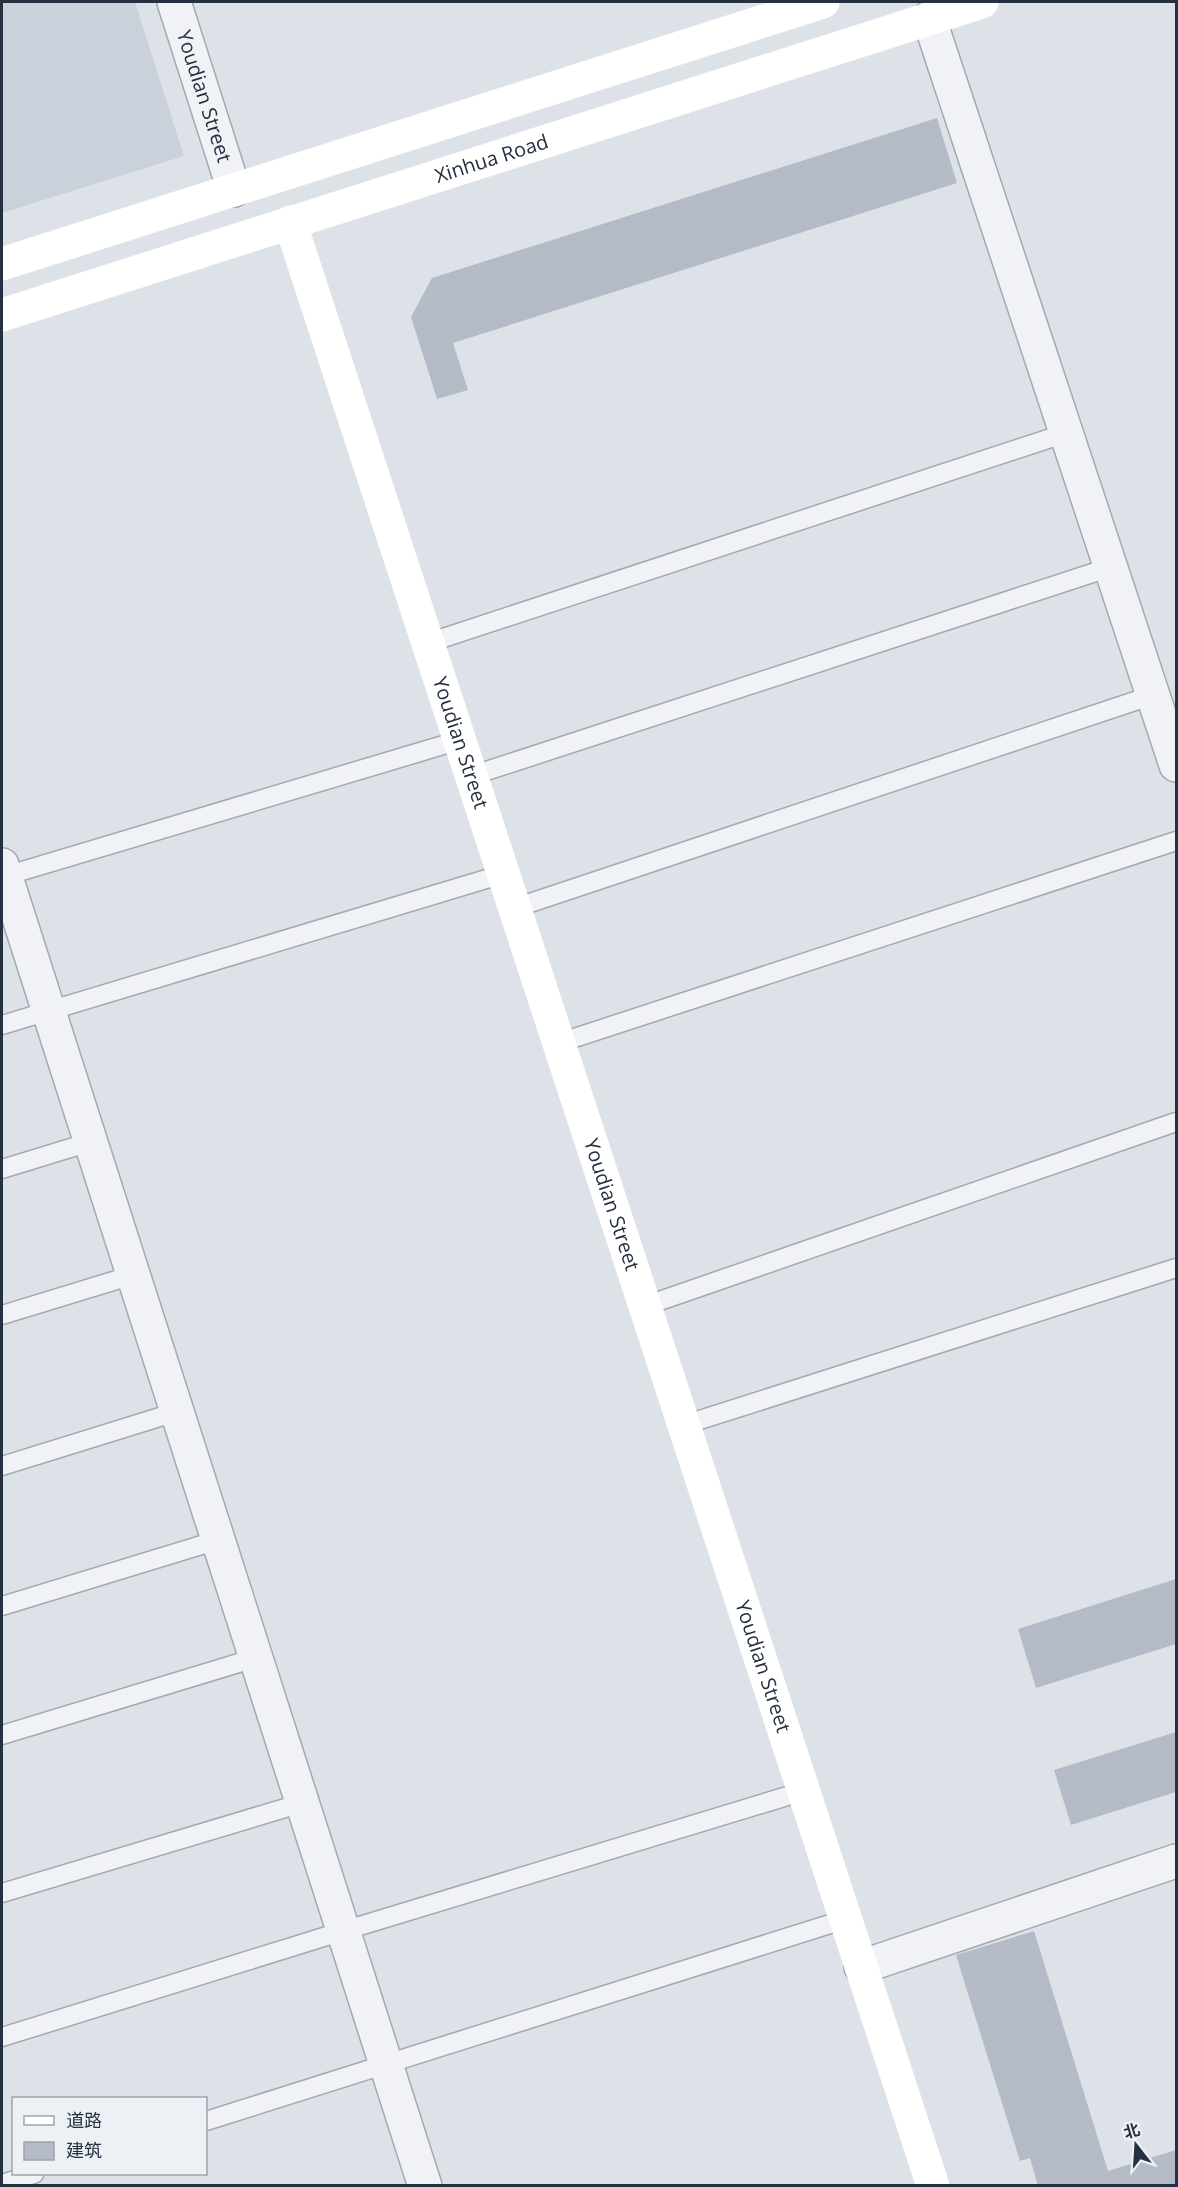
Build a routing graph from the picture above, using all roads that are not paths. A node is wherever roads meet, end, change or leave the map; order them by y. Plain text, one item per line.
1 (174, 2) edge
2 (823, 2) edge
3 (982, 2) edge
4 (929, 18) junction
5 (234, 190) junction
6 (290, 222) junction
7 (2, 264) edge
8 (2, 315) edge
9 (1066, 433) junction
10 (1111, 567) junction
11 (428, 643) junction
12 (1153, 695) junction
13 (460, 740) junction
14 (1176, 765) edge
15 (471, 777) junction
16 (1176, 841) edge
17 (3, 872) edge
18 (503, 874) junction
19 (515, 908) junction
20 (48, 1012) junction
21 (2, 1025) edge
22 (559, 1043) junction
23 (1176, 1122) edge
24 (90, 1142) junction
25 (2, 1169) edge
26 (1176, 1268) edge
27 (133, 1275) junction
28 (645, 1306) junction
29 (2, 1315) edge
30 (177, 1412) junction
31 (684, 1425) junction
32 (2, 1466) edge
33 (218, 1540) junction
34 (2, 1606) edge
35 (255, 1658) junction
36 (2, 1735) edge
37 (804, 1791) junction
38 (302, 1803) junction
39 (1176, 1861) edge
40 (2, 1893) edge
41 (846, 1919) junction
42 (343, 1931) junction
43 (861, 1967) junction
44 (2, 2037) edge
45 (386, 2065) junction
46 (207, 2121) edge
47 (31, 2175) edge
48 (2, 2184) edge
49 (425, 2186) edge
50 (933, 2186) edge

1 - 5 street, Youdian Street
2 - 5 street
3 - 4 street, Xinhua Road
4 - 6 street, Xinhua Road
4 - 9 street
5 - 7 street
6 - 8 street, Xinhua Road
6 - 11 street, Youdian Street
9 - 10 street
9 - 11 lane
10 - 12 street
10 - 15 lane
11 - 13 street, Youdian Street
12 - 14 street
12 - 19 lane
13 - 15 street, Youdian Street
13 - 17 lane
15 - 18 street, Youdian Street
16 - 22 lane
17 - 20 street
18 - 19 street, Youdian Street
18 - 20 lane
19 - 22 street, Youdian Street
20 - 21 lane
20 - 24 street
22 - 28 street, Youdian Street
23 - 28 lane
24 - 25 lane
24 - 27 street
26 - 31 lane
27 - 29 lane
27 - 30 street
28 - 31 street, Youdian Street
30 - 32 lane
30 - 33 street
31 - 37 street, Youdian Street
33 - 34 lane
33 - 35 street
35 - 36 lane
35 - 38 street
37 - 41 street, Youdian Street
37 - 42 lane
38 - 40 lane
38 - 42 street
39 - 43 street
41 - 43 street, Youdian Street
41 - 45 lane
42 - 44 lane
42 - 45 street
43 - 50 street, Youdian Street
45 - 46 lane
45 - 49 street
47 - 48 lane

